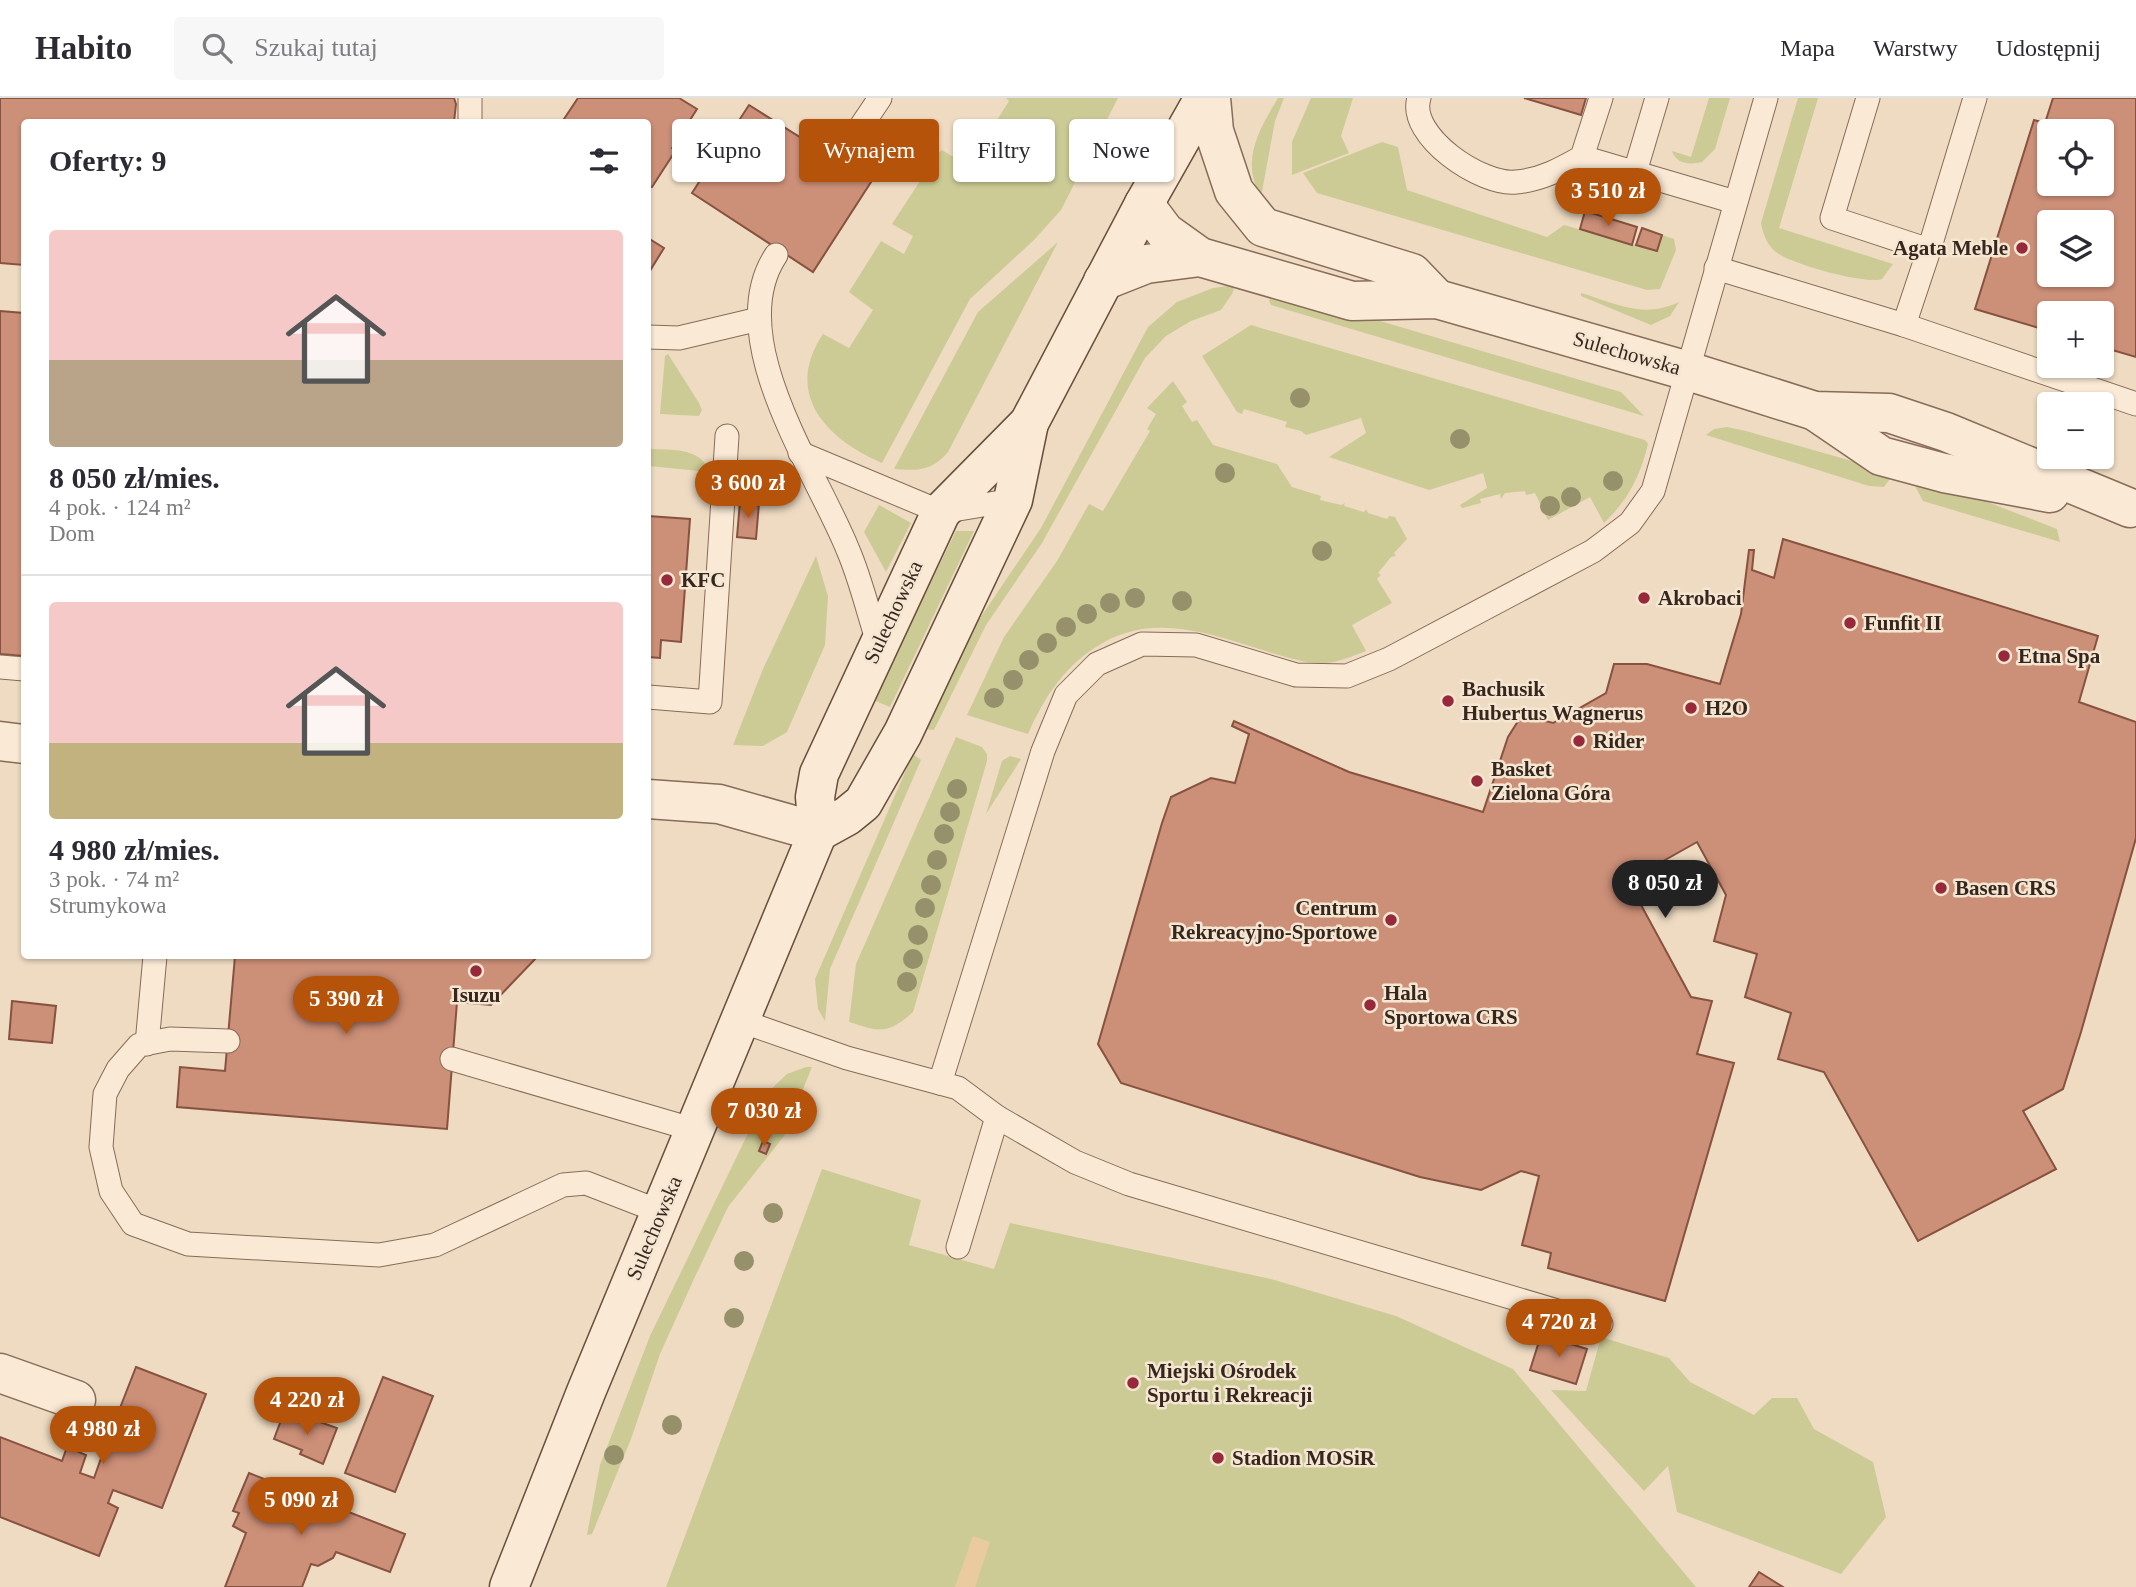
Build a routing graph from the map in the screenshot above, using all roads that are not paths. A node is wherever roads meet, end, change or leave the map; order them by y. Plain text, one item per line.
1 (470, 98) edge
2 (880, 98) edge
3 (1204, 98) edge
4 (1211, 98) edge
5 (1419, 98) edge
6 (1601, 98) edge
7 (1657, 98) edge
8 (1766, 98) edge
9 (1868, 98) edge
10 (1975, 98) edge
11 (470, 119) edge
12 (866, 119) edge
13 (1582, 157) junction
14 (1635, 172) junction
15 (1735, 202) junction
16 (1144, 204) junction
17 (1929, 250) junction
18 (776, 255) dead end
19 (1199, 257) junction
20 (1716, 268) junction
21 (1103, 281) junction
22 (1437, 299) junction
23 (759, 318) junction
24 (1903, 325) junction
25 (651, 337) edge
26 (1688, 371) junction
27 (2136, 404) edge
28 (1029, 423) junction
29 (727, 436) dead end
30 (800, 453) junction
31 (1013, 500) junction
32 (2133, 509) edge
33 (941, 512) junction
34 (878, 642) junction
35 (0, 667) edge
36 (21, 669) edge
37 (651, 697) edge
38 (0, 741) edge
39 (21, 744) edge
40 (651, 799) edge
41 (818, 832) junction
42 (155, 959) edge
43 (741, 1021) junction
44 (228, 1041) dead end
45 (148, 1044) junction
46 (452, 1059) dead end
47 (940, 1083) junction
48 (997, 1117) junction
49 (695, 1130) junction
50 (661, 1212) junction
51 (958, 1247) dead end
52 (1601, 1324) dead end
53 (0, 1373) edge
54 (76, 1400) dead end
55 (509, 1587) edge

1 - 11 lane
2 - 12 lane
3 - 16 street, Sulechowska
4 - 22 street
5 - 13 lane
6 - 13 lane
7 - 14 lane
8 - 15 lane
9 - 17 lane
10 - 17 lane
13 - 14 lane
14 - 15 lane
15 - 20 lane
16 - 19 street, Sulechowska
16 - 21 street, Sulechowska
17 - 24 lane
18 - 23 lane
19 - 21 street, Sulechowska
19 - 22 street, Sulechowska
20 - 24 lane
20 - 26 lane
21 - 28 street, Sulechowska
22 - 26 street, Sulechowska
23 - 25 lane
23 - 30 lane
24 - 27 lane
26 - 32 street, Sulechowska
26 - 47 lane
28 - 31 street, Sulechowska
28 - 33 street, Sulechowska
29 - 37 lane
30 - 33 lane
30 - 34 lane
31 - 33 lane
31 - 41 street, Sulechowska
33 - 34 street, Sulechowska
34 - 41 street, Sulechowska
35 - 36 lane
38 - 39 street
40 - 41 street
41 - 43 street, Sulechowska
42 - 45 lane
43 - 47 lane
43 - 49 street, Sulechowska
44 - 45 lane
45 - 50 lane
46 - 49 lane
47 - 48 lane
48 - 51 lane
48 - 52 lane
49 - 50 street, Sulechowska
50 - 55 street, Sulechowska
53 - 54 street

